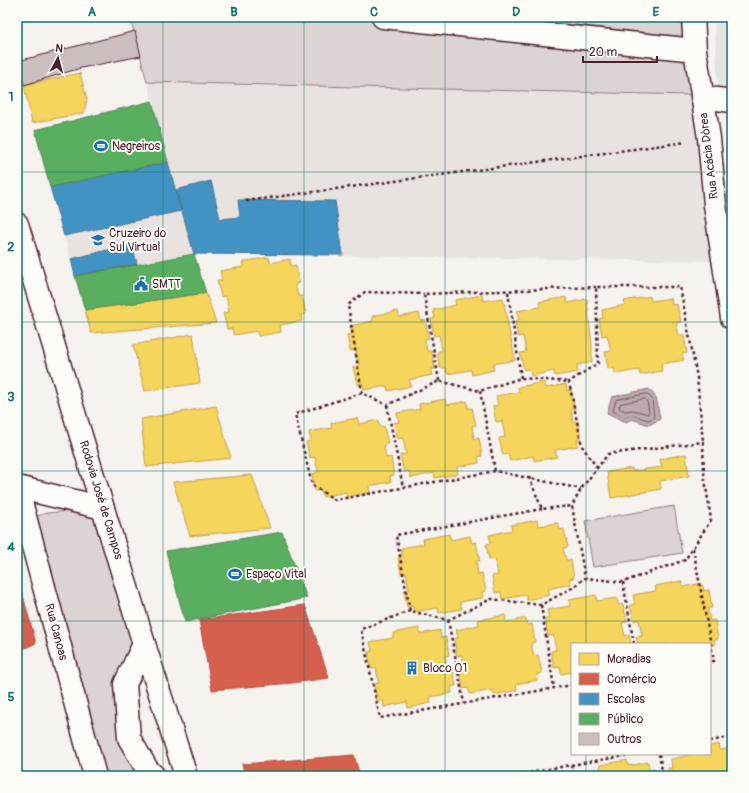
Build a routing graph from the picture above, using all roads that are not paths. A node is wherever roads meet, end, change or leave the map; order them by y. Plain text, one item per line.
1 (383, 17) edge
2 (693, 17) edge
3 (695, 50) junction
4 (702, 97) junction
5 (732, 101) edge
6 (17, 224) edge
7 (732, 318) edge
8 (17, 487) edge
9 (103, 508) junction
10 (144, 644) junction
11 (96, 776) edge
12 (154, 776) edge
13 (186, 776) edge

1 - 3 street
2 - 3 street, Rua Acácia Dórea
3 - 4 street, Rua Acácia Dórea
4 - 5 street
4 - 7 street, Rua Acácia Dórea
6 - 9 street, Rodovia José de Campos
8 - 9 street
8 - 11 street, Rua Canoas
9 - 10 street, Rodovia José de Campos
10 - 12 street
10 - 13 street, Rodovia José de Campos

